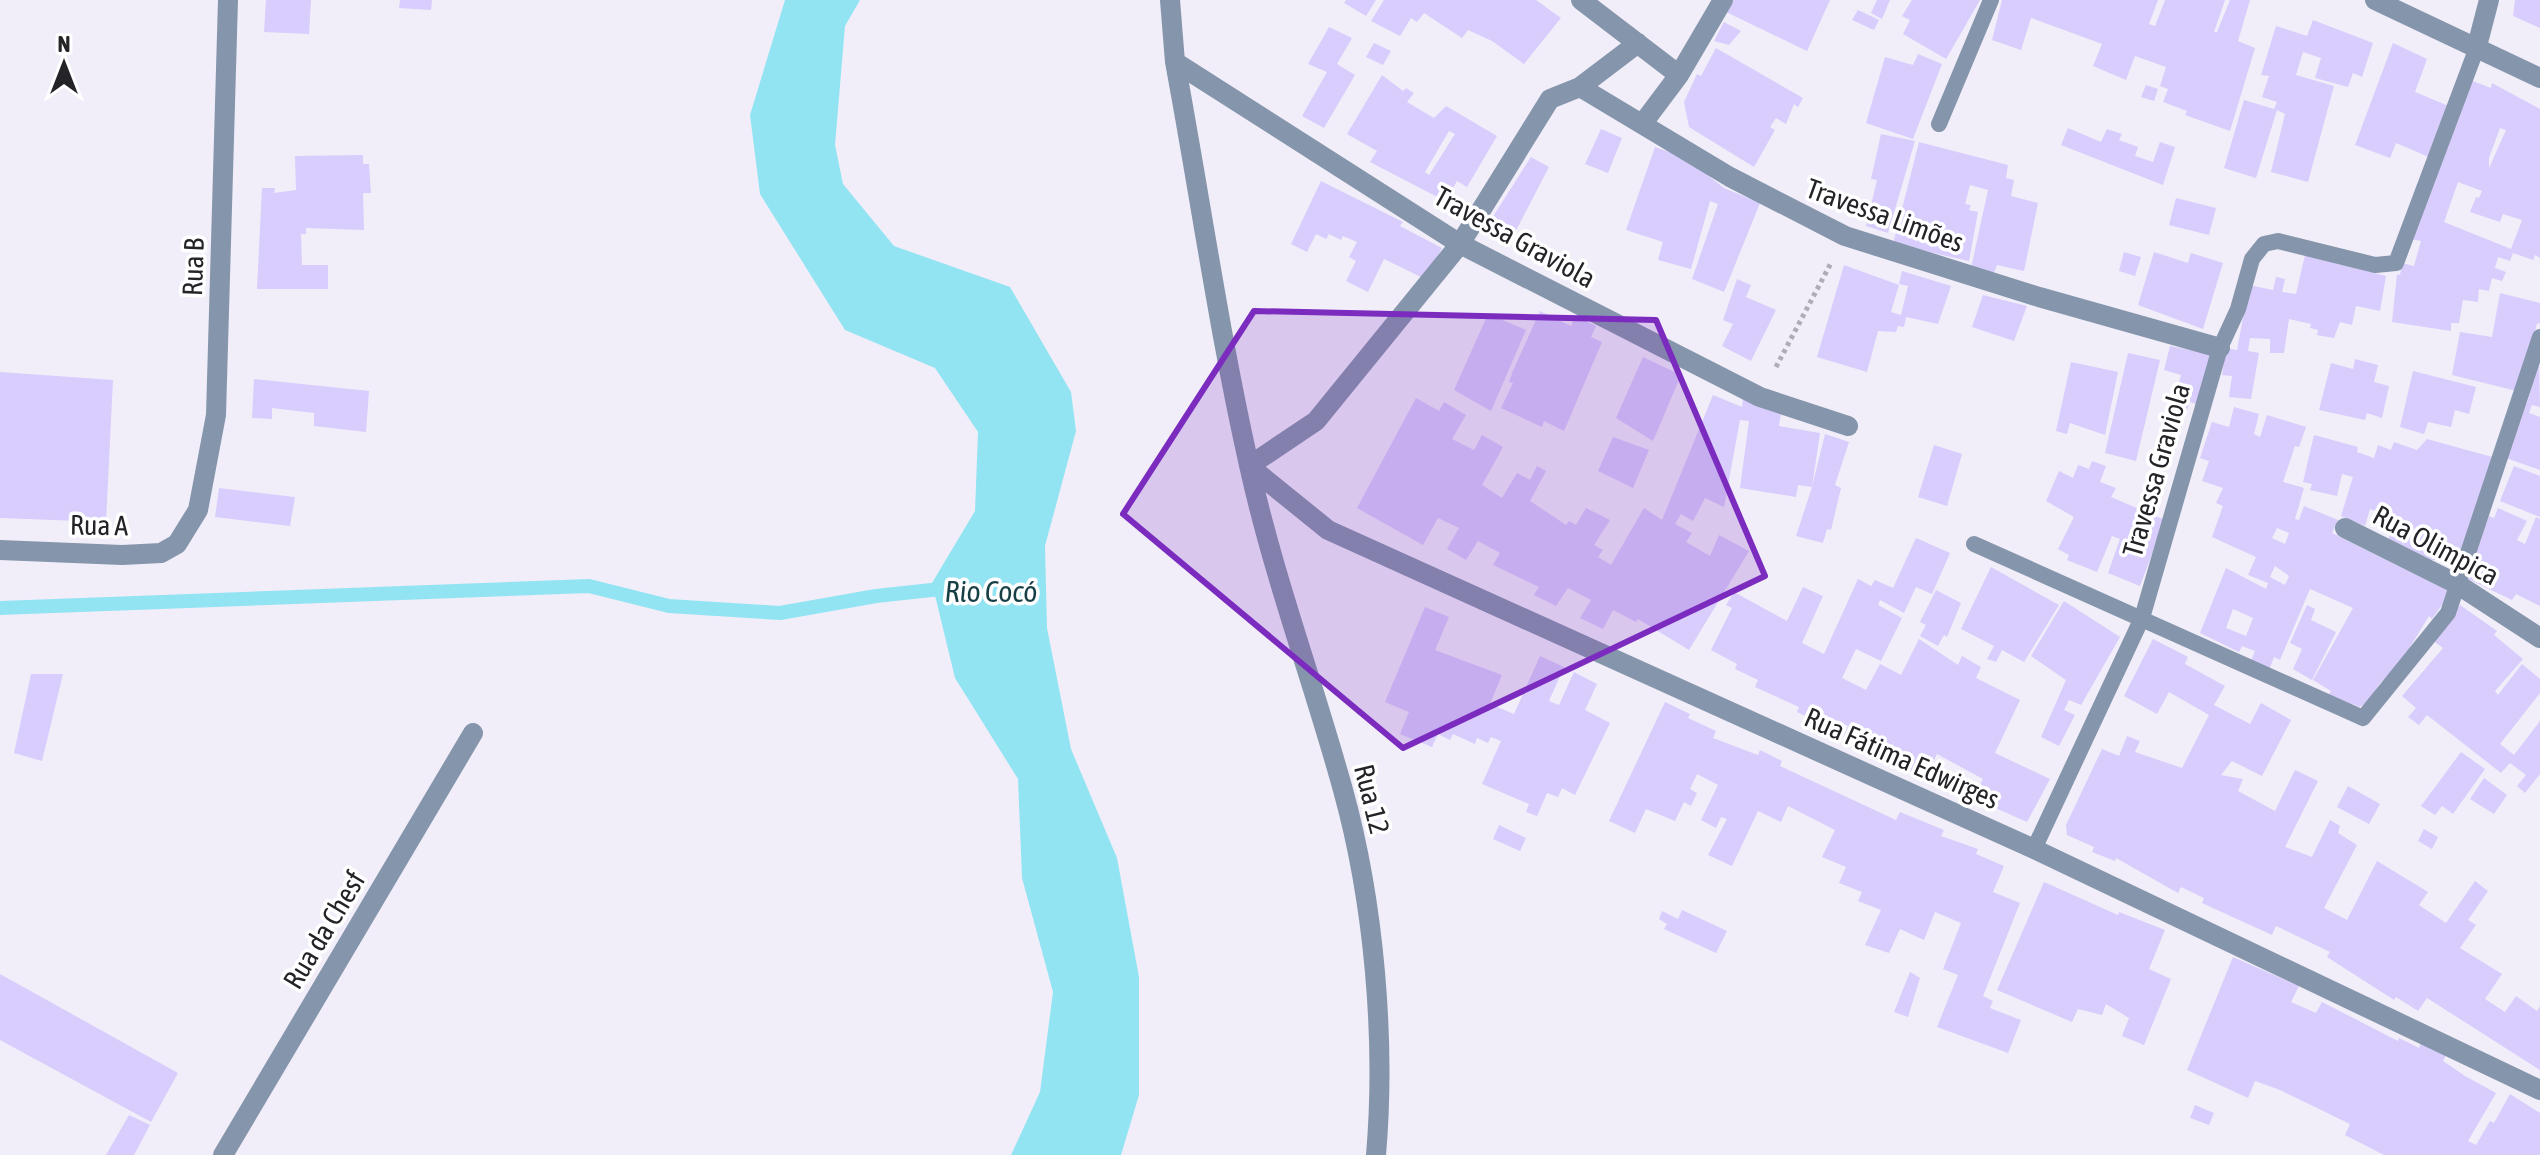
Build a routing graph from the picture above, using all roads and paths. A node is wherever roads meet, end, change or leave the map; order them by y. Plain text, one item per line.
1 (228, 0) edge
2 (1170, 0) edge
3 (1581, 0) edge
4 (1723, 0) edge
5 (1991, 0) edge
6 (2375, 0) edge
7 (2489, 0) edge
8 (1638, 43) junction
9 (2476, 50) junction
10 (1175, 62) junction
11 (1679, 75) junction
12 (2540, 78) edge
13 (1580, 87) junction
14 (1643, 123) junction
15 (1939, 124) dead end
16 (1845, 236) junction
17 (1460, 244) junction
18 (2540, 337) edge
19 (2220, 348) junction
20 (1760, 397) junction
21 (1848, 426) dead end
22 (1249, 466) junction
23 (2345, 528) dead end
24 (187, 530) joint
25 (1974, 544) dead end
26 (0, 550) edge
27 (2457, 584) junction
28 (2142, 618) junction
29 (2540, 638) edge
30 (473, 733) dead end
31 (2034, 849) junction
32 (2540, 1090) edge
33 (223, 1155) edge
34 (1376, 1155) edge

1 - 24 street, Rua B
2 - 10 street, Rua 12
3 - 8 street
4 - 11 street
5 - 15 lane
6 - 9 street
7 - 9 street
8 - 11 street
8 - 13 street
9 - 12 street
9 - 19 lane, Travessa Graviola
10 - 17 street, Travessa Graviola
10 - 22 street, Rua 12
11 - 14 street
13 - 14 street, Travessa Limões
13 - 17 street
14 - 16 street, Travessa Limões
16 - 19 street, Travessa Limões
16 - 20 path
17 - 20 street, Travessa Graviola
17 - 22 street
18 - 27 lane
19 - 28 lane, Travessa Graviola
20 - 21 street, Travessa Graviola
22 - 31 street, Rua Fátima Edwirges
22 - 34 street, Rua 12
23 - 27 street, Rua Olimpica
24 - 26 street, Rua A
25 - 28 lane
27 - 28 lane
27 - 29 street, Rua Olimpica
28 - 31 lane, Travessa Graviola
30 - 33 street, Rua da Chesf
31 - 32 street, Rua Fátima Edwirges

